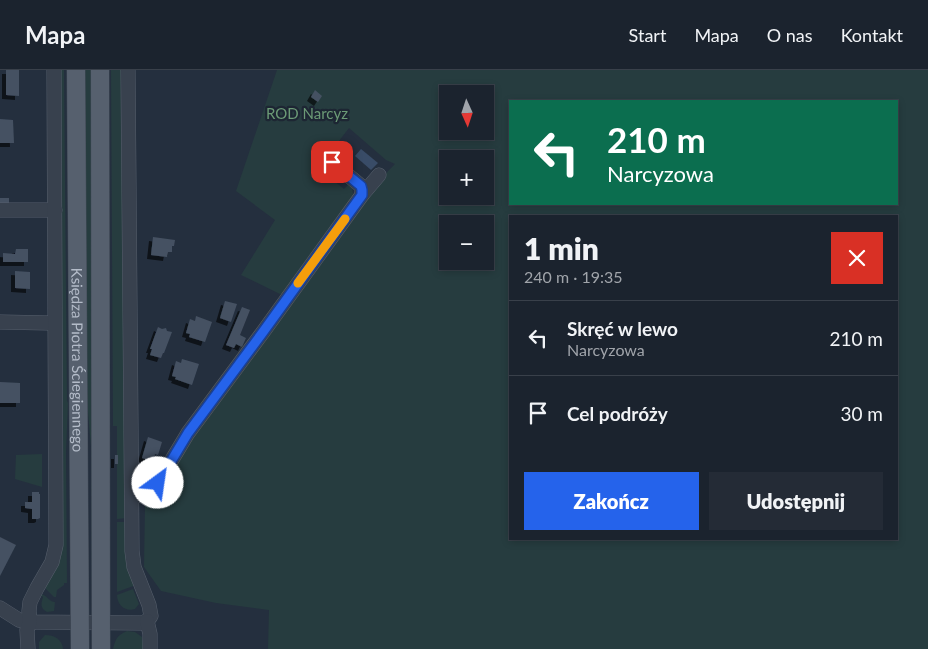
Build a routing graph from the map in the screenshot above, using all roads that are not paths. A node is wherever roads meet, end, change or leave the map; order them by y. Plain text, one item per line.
1 (54, 70) edge
2 (76, 70) edge
3 (100, 70) edge
4 (128, 70) edge
5 (332, 162) dead end
6 (379, 175) dead end
7 (362, 195) junction
8 (0, 210) edge
9 (55, 210) junction
10 (0, 322) edge
11 (49, 323) dead end
12 (132, 498) junction
13 (0, 608) edge
14 (147, 621) junction
15 (30, 622) junction
16 (80, 623) junction
17 (101, 623) junction
18 (28, 649) edge
19 (80, 649) edge
20 (101, 649) edge
21 (150, 649) edge

1 - 9 street
2 - 16 main road, Księdza Piotra Ściegiennego
3 - 17 main road, Księdza Piotra Ściegiennego
4 - 12 street
5 - 7 street
6 - 7 street
7 - 12 street
8 - 9 street
9 - 15 street
10 - 11 street
12 - 14 street
13 - 15 street
14 - 17 street
14 - 21 street
15 - 16 street
15 - 18 street
16 - 17 street
16 - 19 main road, Księdza Piotra Ściegiennego
17 - 20 main road, Księdza Piotra Ściegiennego

